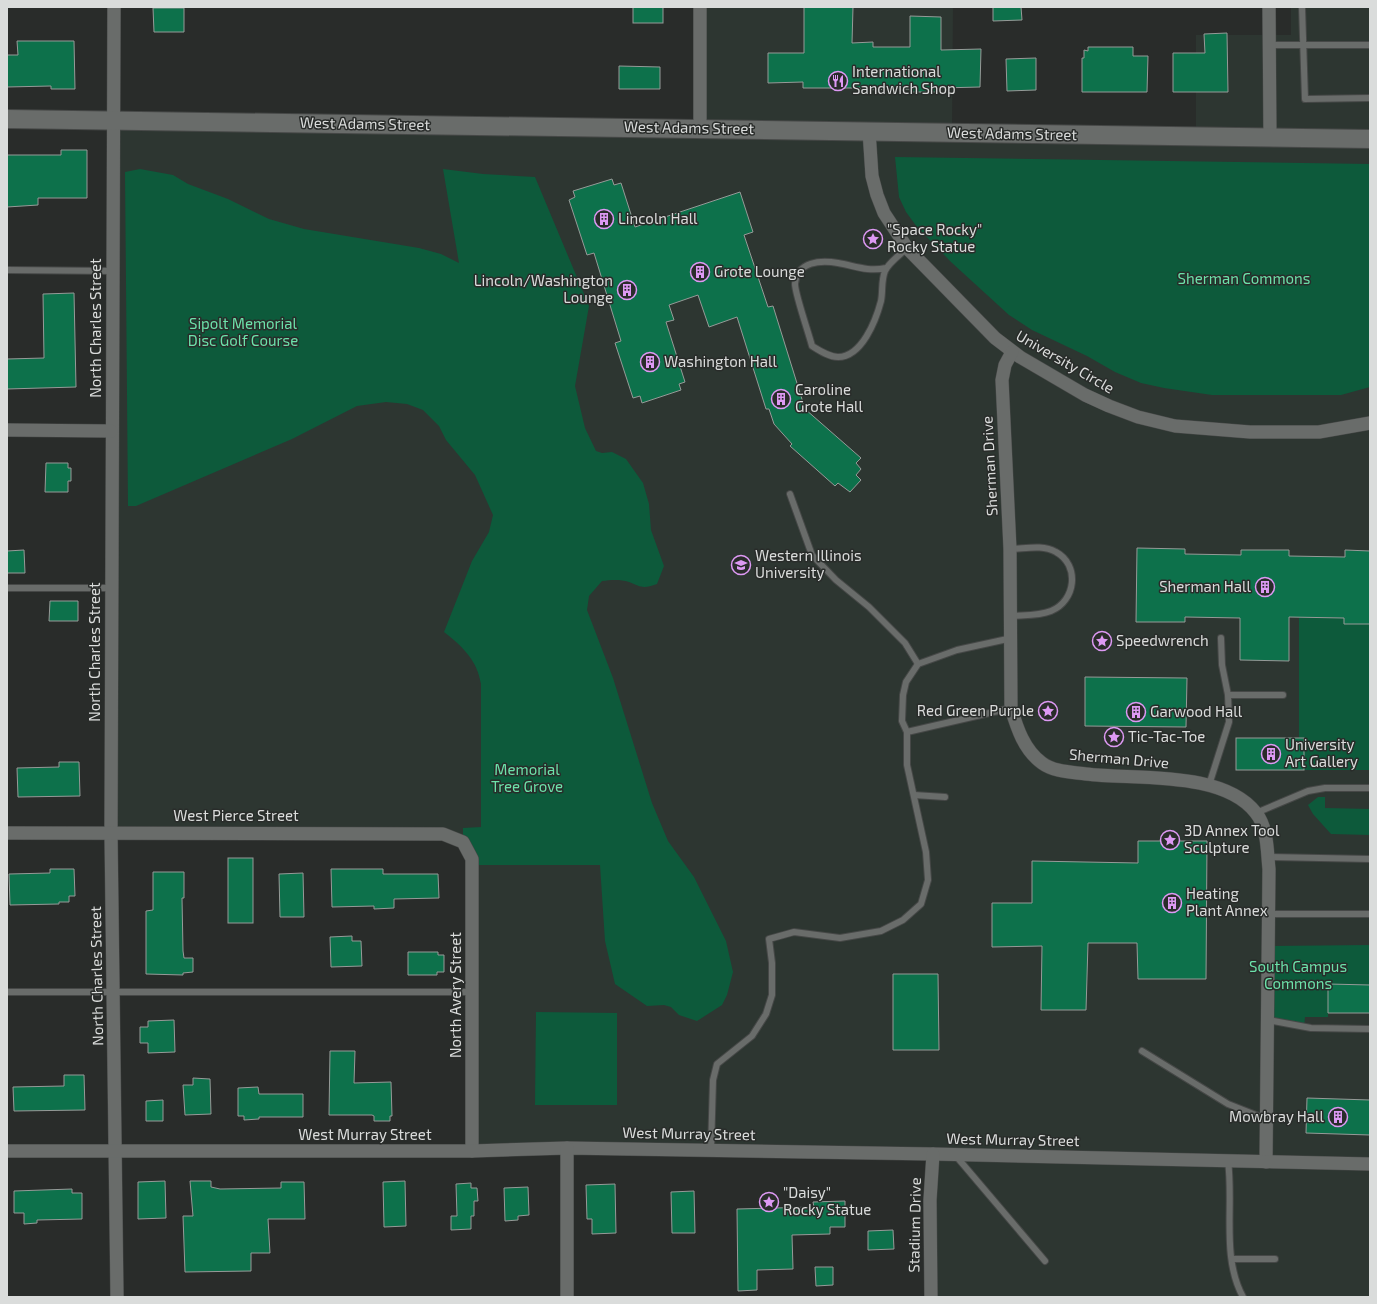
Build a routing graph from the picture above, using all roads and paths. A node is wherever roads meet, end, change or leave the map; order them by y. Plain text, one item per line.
1 (114, 7) edge
2 (700, 7) edge
3 (1269, 7) edge
4 (1302, 7) edge
5 (1269, 45) junction
6 (1303, 45) junction
7 (1370, 45) edge
8 (1370, 98) edge
9 (7, 119) edge
10 (112, 120) junction
11 (700, 128) junction
12 (869, 131) junction
13 (1270, 138) junction
14 (1370, 139) edge
15 (907, 248) junction
16 (886, 268) junction
17 (7, 270) edge
18 (113, 271) junction
19 (1012, 352) junction
20 (1370, 423) edge
21 (7, 430) edge
22 (111, 431) junction
23 (790, 494) dead end
24 (1010, 549) junction
25 (7, 588) edge
26 (111, 588) junction
27 (1011, 616) junction
28 (1012, 638) junction
29 (1221, 638) dead end
30 (918, 664) junction
31 (1228, 695) junction
32 (1283, 695) dead end
33 (1011, 708) junction
34 (907, 732) junction
35 (1209, 785) junction
36 (1370, 788) edge
37 (914, 795) junction
38 (945, 797) dead end
39 (1256, 813) junction
40 (7, 833) edge
41 (111, 833) junction
42 (463, 842) joint
43 (1268, 858) junction
44 (1370, 859) edge
45 (1269, 914) junction
46 (1370, 914) edge
47 (7, 992) edge
48 (114, 992) junction
49 (472, 992) junction
50 (1268, 1020) junction
51 (1370, 1029) edge
52 (1142, 1051) dead end
53 (1266, 1119) junction
54 (567, 1148) junction
55 (7, 1151) edge
56 (115, 1151) junction
57 (472, 1151) junction
58 (711, 1151) junction
59 (933, 1154) junction
60 (955, 1154) junction
61 (1228, 1161) junction
62 (1266, 1162) junction
63 (1370, 1164) edge
64 (1232, 1259) junction
65 (1275, 1259) dead end
66 (1045, 1261) dead end
67 (117, 1297) edge
68 (567, 1297) edge
69 (931, 1297) edge
70 (1243, 1297) edge

1 - 10 street, North Charles Street
2 - 11 street
3 - 5 street
4 - 6 lane
5 - 6 lane
5 - 13 street
6 - 7 lane
6 - 8 lane
9 - 10 street, West Adams Street
10 - 11 street, West Adams Street
10 - 18 street, North Charles Street
11 - 12 street, West Adams Street
12 - 13 street, West Adams Street
12 - 15 street, University Circle
13 - 14 street, West Adams Street
15 - 16 lane
15 - 19 street, University Circle
16 - 16 lane
17 - 18 lane
18 - 22 street, North Charles Street
19 - 20 street, University Circle
19 - 24 street, Sherman Drive
21 - 22 street
22 - 26 street, North Charles Street
23 - 30 lane
24 - 27 street, Sherman Drive
24 - 27 lane
25 - 26 lane
26 - 41 street, North Charles Street
27 - 28 street, Sherman Drive
28 - 30 lane
28 - 33 street, Sherman Drive
29 - 31 lane
30 - 34 lane
31 - 32 lane
31 - 35 lane
33 - 34 lane
33 - 35 street, Sherman Drive
34 - 37 lane
35 - 39 street, Sherman Drive
36 - 39 lane
37 - 38 lane
37 - 58 lane
39 - 43 street, Sherman Drive
40 - 41 street, West Pierce Street
41 - 42 street, West Pierce Street
41 - 48 street, North Charles Street
42 - 49 street, North Avery Street
43 - 44 lane
43 - 45 street, Sherman Drive
45 - 46 lane
45 - 50 street, Sherman Drive
47 - 48 lane
48 - 49 lane
48 - 56 street, North Charles Street
49 - 57 street, North Avery Street
50 - 51 lane
50 - 53 street, Sherman Drive
52 - 53 lane
53 - 62 street, Sherman Drive
54 - 57 street, West Murray Street
54 - 58 street, West Murray Street
54 - 68 street
55 - 56 street, West Murray Street
56 - 57 street, West Murray Street
56 - 67 street, North Charles Street
58 - 59 street, West Murray Street
59 - 60 street, West Murray Street
59 - 69 street, Stadium Drive
60 - 61 street, West Murray Street
60 - 66 lane
61 - 62 street, West Murray Street
61 - 64 lane
62 - 63 street, West Murray Street
64 - 65 lane
64 - 70 lane

